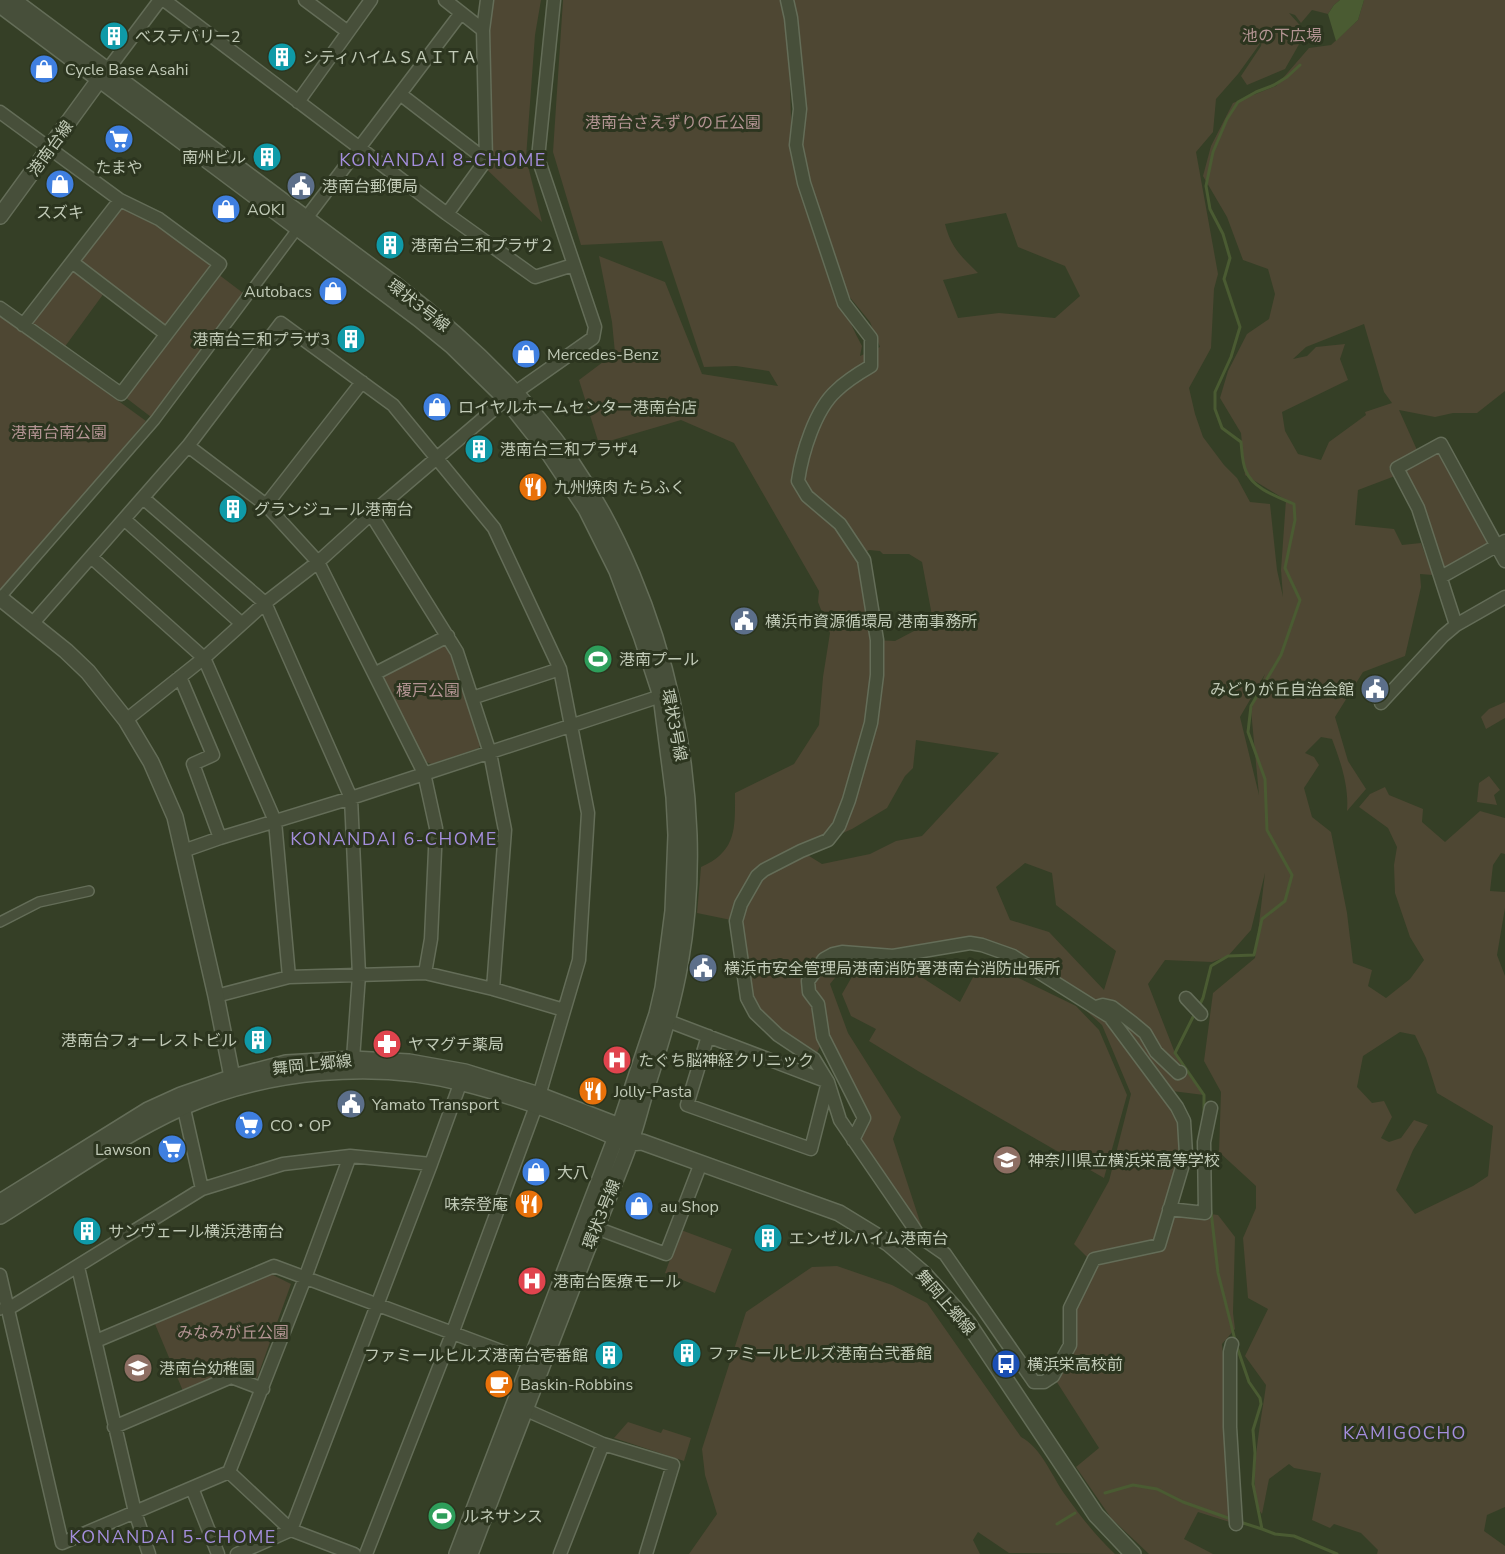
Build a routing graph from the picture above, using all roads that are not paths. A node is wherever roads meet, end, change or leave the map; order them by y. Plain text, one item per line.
1 (13, 0) edge
2 (162, 0) edge
3 (305, 0) edge
4 (370, 0) edge
5 (445, 0) edge
6 (487, 0) edge
7 (555, 0) edge
8 (787, 0) edge
9 (0, 5) edge
10 (461, 13) junction
11 (483, 30) junction
12 (348, 32) junction
13 (103, 75) junction
14 (400, 94) junction
15 (298, 102) junction
16 (0, 112) edge
17 (359, 148) junction
18 (49, 150) junction
19 (486, 160) junction
20 (120, 200) junction
21 (447, 214) junction
22 (0, 216) edge
23 (302, 223) junction
24 (72, 262) junction
25 (573, 265) junction
26 (0, 308) edge
27 (23, 325) junction
28 (166, 334) junction
29 (362, 382) junction
30 (511, 395) junction
31 (188, 446) junction
32 (437, 460) junction
33 (143, 498) junction
34 (266, 505) junction
35 (371, 514) junction
36 (125, 520) junction
37 (1501, 544) edge
38 (91, 557) junction
39 (1505, 561) edge
40 (318, 562) junction
41 (1441, 576) junction
42 (1505, 597) edge
43 (0, 598) edge
44 (265, 603) junction
45 (241, 623) junction
46 (32, 624) junction
47 (1456, 625) junction
48 (448, 636) junction
49 (204, 658) junction
50 (560, 669) junction
51 (376, 673) junction
52 (180, 677) junction
53 (666, 695) junction
54 (472, 698) junction
55 (1381, 703) dead end
56 (126, 720) junction
57 (571, 726) junction
58 (490, 753) junction
59 (424, 773) junction
60 (351, 798) junction
61 (275, 821) junction
62 (220, 838) junction
63 (183, 851) junction
64 (89, 891) dead end
65 (0, 922) edge
66 (425, 973) junction
67 (359, 975) junction
68 (289, 977) junction
69 (493, 989) junction
70 (216, 996) junction
71 (1095, 1007) junction
72 (564, 1010) junction
73 (662, 1018) junction
74 (708, 1036) junction
75 (353, 1059) junction
76 (1180, 1072) dead end
77 (463, 1077) junction
78 (828, 1082) junction
79 (234, 1083) junction
80 (183, 1101) junction
81 (538, 1101) junction
82 (1210, 1112) dead end
83 (628, 1136) junction
84 (853, 1140) junction
85 (350, 1156) junction
86 (701, 1163) junction
87 (431, 1164) junction
88 (202, 1190) junction
89 (0, 1202) edge
90 (1169, 1209) junction
91 (0, 1216) edge
92 (596, 1228) junction
93 (78, 1267) junction
94 (0, 1275) edge
95 (305, 1278) junction
96 (377, 1304) junction
97 (3, 1309) edge
98 (452, 1334) junction
99 (96, 1341) junction
100 (1232, 1344) dead end
101 (536, 1364) junction
102 (263, 1389) junction
103 (519, 1407) junction
104 (114, 1427) junction
105 (603, 1444) junction
106 (229, 1472) junction
107 (192, 1488) junction
108 (135, 1512) junction
109 (1236, 1520) dead end
110 (291, 1530) junction
111 (63, 1549) edge
112 (149, 1554) edge
113 (218, 1554) edge
114 (237, 1554) edge
115 (354, 1554) edge
116 (366, 1554) edge
117 (457, 1554) edge
118 (470, 1554) edge
119 (560, 1554) edge
120 (646, 1554) edge
121 (1133, 1554) edge

1 - 13 street, 環状3号線
2 - 13 street
2 - 15 street
3 - 12 street
4 - 12 street
5 - 10 street
6 - 11 street
7 - 25 street
8 - 78 street
9 - 13 street, 環状3号線
10 - 11 street
10 - 14 street
11 - 19 street
12 - 15 street
13 - 18 street, 港南台線
13 - 23 street, 環状3号線
14 - 17 street
14 - 19 street
15 - 17 street
16 - 18 street
17 - 21 street
17 - 23 street
18 - 20 street
18 - 22 street, 港南台線
19 - 21 street
20 - 24 street
20 - 28 street
21 - 25 street
23 - 30 street, 環状3号線
23 - 43 street
24 - 27 street
24 - 28 street
25 - 30 street
26 - 27 street
27 - 28 street
29 - 31 street
29 - 32 street
29 - 34 street
30 - 32 street
30 - 53 street, 環状3号線
31 - 33 street
31 - 34 street
32 - 35 street
32 - 50 street
33 - 36 street
33 - 44 street
34 - 40 street
35 - 40 street
35 - 48 street
36 - 38 street
36 - 45 street
37 - 39 street
37 - 41 street
37 - 41 street
38 - 46 street
38 - 49 street
40 - 44 street
40 - 51 street
41 - 47 street
42 - 47 street
43 - 46 street
44 - 45 street
44 - 60 street
45 - 49 street
46 - 56 street
47 - 55 street
48 - 51 street
48 - 54 street
49 - 52 street
49 - 61 street
50 - 54 street
50 - 57 street
51 - 59 street
52 - 56 street
52 - 62 street
53 - 57 street
53 - 73 street, 環状3号線
54 - 58 street
56 - 63 street
57 - 58 street
57 - 72 street
58 - 59 street
58 - 69 street
59 - 60 street
59 - 66 street
60 - 61 street
60 - 67 street
61 - 62 street
61 - 68 street
62 - 63 street
63 - 70 street
64 - 65 street
66 - 67 street
66 - 69 street
67 - 68 street
67 - 75 street
68 - 70 street
69 - 72 street
70 - 79 street
71 - 76 street
71 - 84 street
71 - 90 street
72 - 81 street
73 - 74 street
73 - 83 street, 環状3号線
74 - 78 street
74 - 78 street
75 - 77 street, 舞岡上郷線
75 - 79 street, 舞岡上郷線
77 - 79 street, 舞岡上郷線
77 - 81 street, 舞岡上郷線
77 - 87 street
78 - 84 street
79 - 80 street, 舞岡上郷線
80 - 88 street
80 - 89 street, 舞岡上郷線
80 - 91 street, 舞岡上郷線
81 - 83 street, 舞岡上郷線
81 - 98 street
82 - 90 street
83 - 86 street, 舞岡上郷線
83 - 92 street, 環状3号線
83 - 101 street, 環状3号線
84 - 90 street
85 - 87 street
85 - 88 street
85 - 95 street
86 - 92 street
86 - 121 street, 舞岡上郷線
87 - 96 street
88 - 93 street
92 - 101 street, 環状3号線
93 - 97 street
93 - 99 street
94 - 97 street
95 - 96 street
95 - 99 street
95 - 102 street
96 - 98 street
96 - 110 street
97 - 111 street
98 - 101 street
98 - 116 street
99 - 104 street
100 - 109 street
101 - 103 street, 環状3号線
102 - 104 street
102 - 106 street
103 - 105 street
103 - 117 street, 環状3号線
103 - 118 street, 環状3号線
104 - 108 street
105 - 119 street
105 - 120 street
106 - 107 street
106 - 110 street
107 - 108 street
107 - 113 street
108 - 111 street
108 - 112 street
110 - 114 street
110 - 115 street

